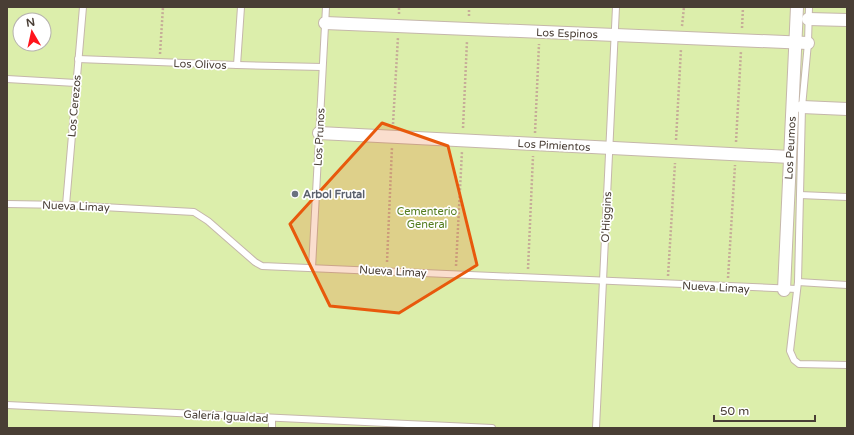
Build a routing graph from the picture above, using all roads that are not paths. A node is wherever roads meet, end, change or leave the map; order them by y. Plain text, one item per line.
1 (83, 7) edge
2 (241, 7) edge
3 (326, 7) edge
4 (616, 7) edge
5 (797, 7) edge
6 (809, 13) edge
7 (847, 20) edge
8 (325, 23) junction
9 (615, 34) junction
10 (795, 41) junction
11 (808, 43) junction
12 (78, 59) junction
13 (238, 65) junction
14 (322, 67) junction
15 (7, 79) edge
16 (76, 83) junction
17 (802, 107) junction
18 (847, 109) edge
19 (319, 134) junction
20 (609, 148) junction
21 (790, 157) junction
22 (800, 195) junction
23 (847, 197) edge
24 (7, 204) edge
25 (66, 205) junction
26 (312, 268) junction
27 (603, 281) junction
28 (798, 282) junction
29 (847, 284) edge
30 (784, 290) junction
31 (797, 290) junction
32 (847, 365) edge
33 (7, 405) edge
34 (272, 418) junction
35 (272, 428) edge
36 (492, 428) edge
37 (596, 428) edge

1 - 12 lane, Los Cerezos
2 - 13 lane
3 - 8 lane, Los Prunos
4 - 9 lane, O'Higgins
5 - 10 street, Los Peumos
6 - 7 street
6 - 11 lane
8 - 9 street, Los Espinos
8 - 14 lane, Los Prunos
9 - 10 street, Los Espinos
9 - 20 lane, O'Higgins
10 - 11 street, Los Espinos
10 - 21 street, Los Peumos
11 - 17 lane
12 - 13 lane, Los Olivos
12 - 16 lane, Los Cerezos
13 - 14 lane, Los Olivos
14 - 19 lane, Los Prunos
15 - 16 lane
16 - 25 lane, Los Cerezos
17 - 18 street
17 - 22 lane
19 - 20 street, Los Pimientos
19 - 26 lane, Los Prunos
20 - 21 street, Los Pimientos
20 - 27 lane, O'Higgins
21 - 30 street, Los Peumos
22 - 23 lane
22 - 28 lane
24 - 25 lane, Nueva Limay
25 - 26 lane, Nueva Limay
26 - 27 lane, Nueva Limay
27 - 30 lane, Nueva Limay
27 - 37 lane, O'Higgins
28 - 29 lane
28 - 31 lane
30 - 31 lane, Nueva Limay
31 - 32 lane
33 - 34 lane, Galería Igualdad
34 - 35 lane
34 - 36 lane, Galería Igualdad

